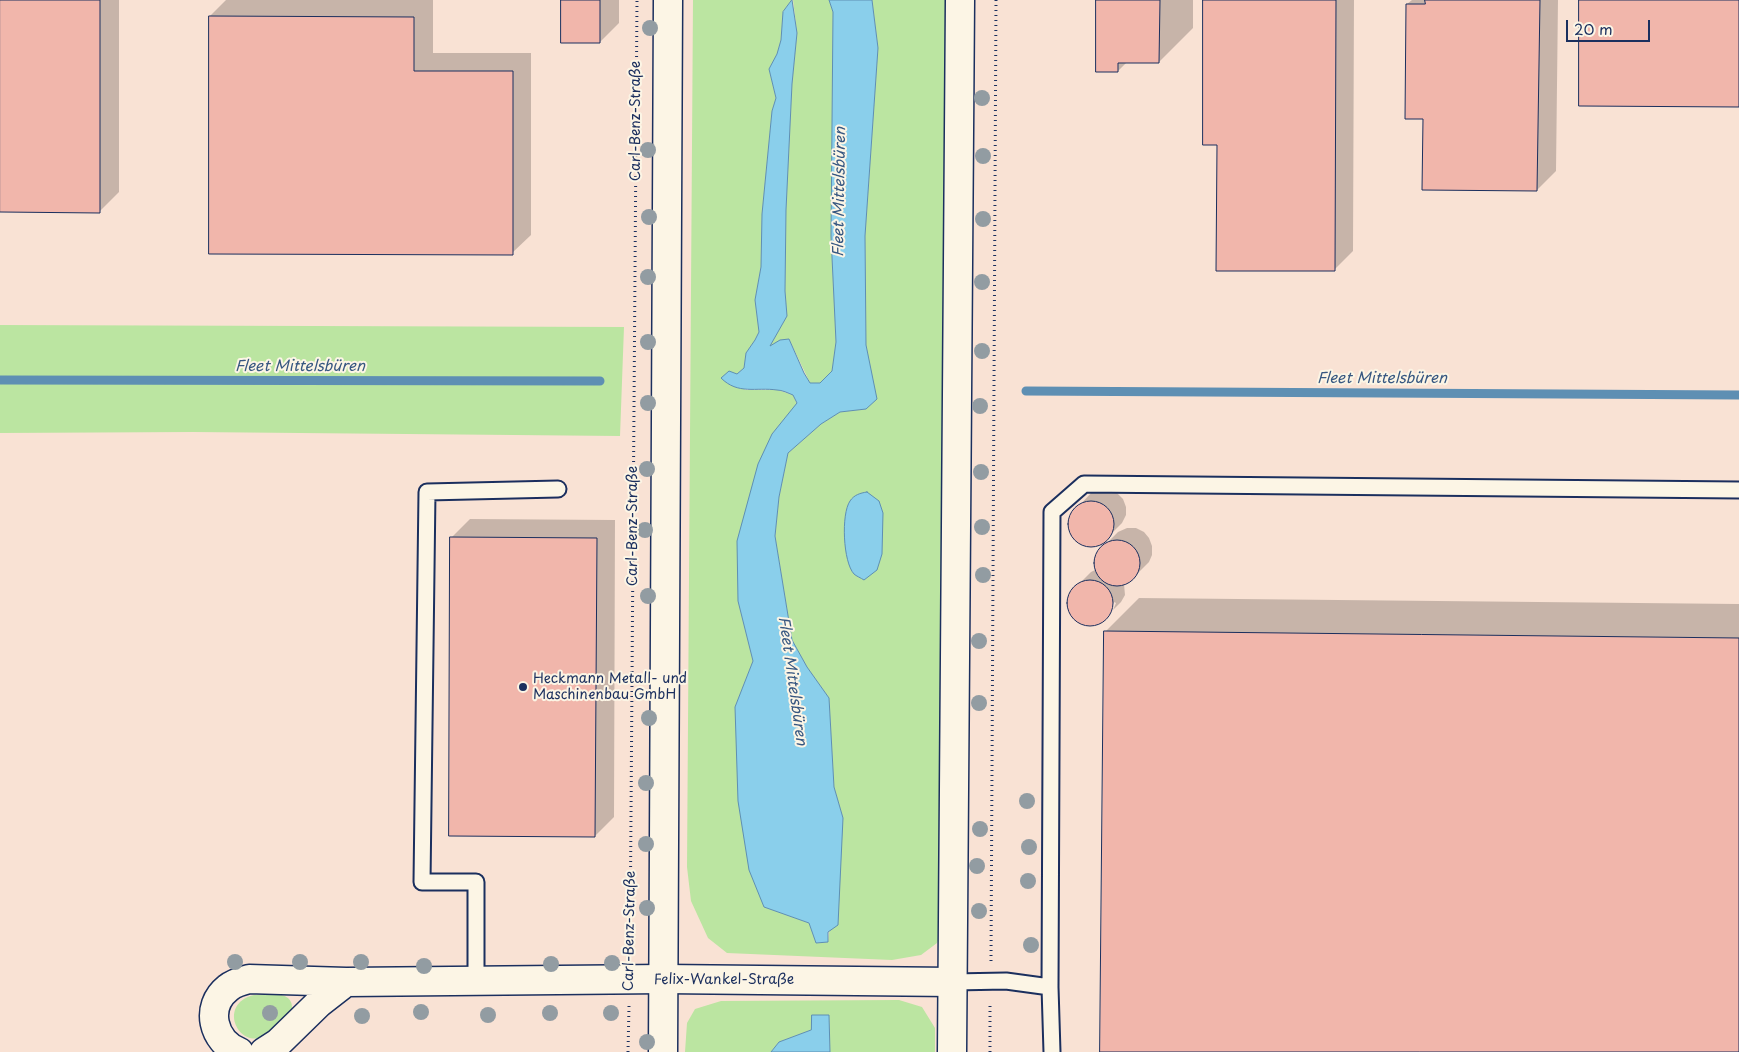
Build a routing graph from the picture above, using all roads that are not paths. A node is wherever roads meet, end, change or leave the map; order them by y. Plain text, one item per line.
1 (668, 0) edge
2 (960, 0) edge
3 (558, 489) dead end
4 (1739, 490) edge
5 (476, 979) junction
6 (664, 979) junction
7 (346, 982) junction
8 (954, 982) junction
9 (1050, 987) junction
10 (239, 1052) edge
11 (264, 1052) edge
12 (663, 1052) edge
13 (952, 1052) edge
14 (1052, 1052) edge

1 - 6 street
2 - 8 street
3 - 5 lane
4 - 9 lane
5 - 6 street, Felix-Wankel-Straße
5 - 7 street, Felix-Wankel-Straße
6 - 8 street, Felix-Wankel-Straße
6 - 12 street
7 - 10 street, Felix-Wankel-Straße
7 - 11 street
8 - 9 lane
8 - 13 street
9 - 14 lane

